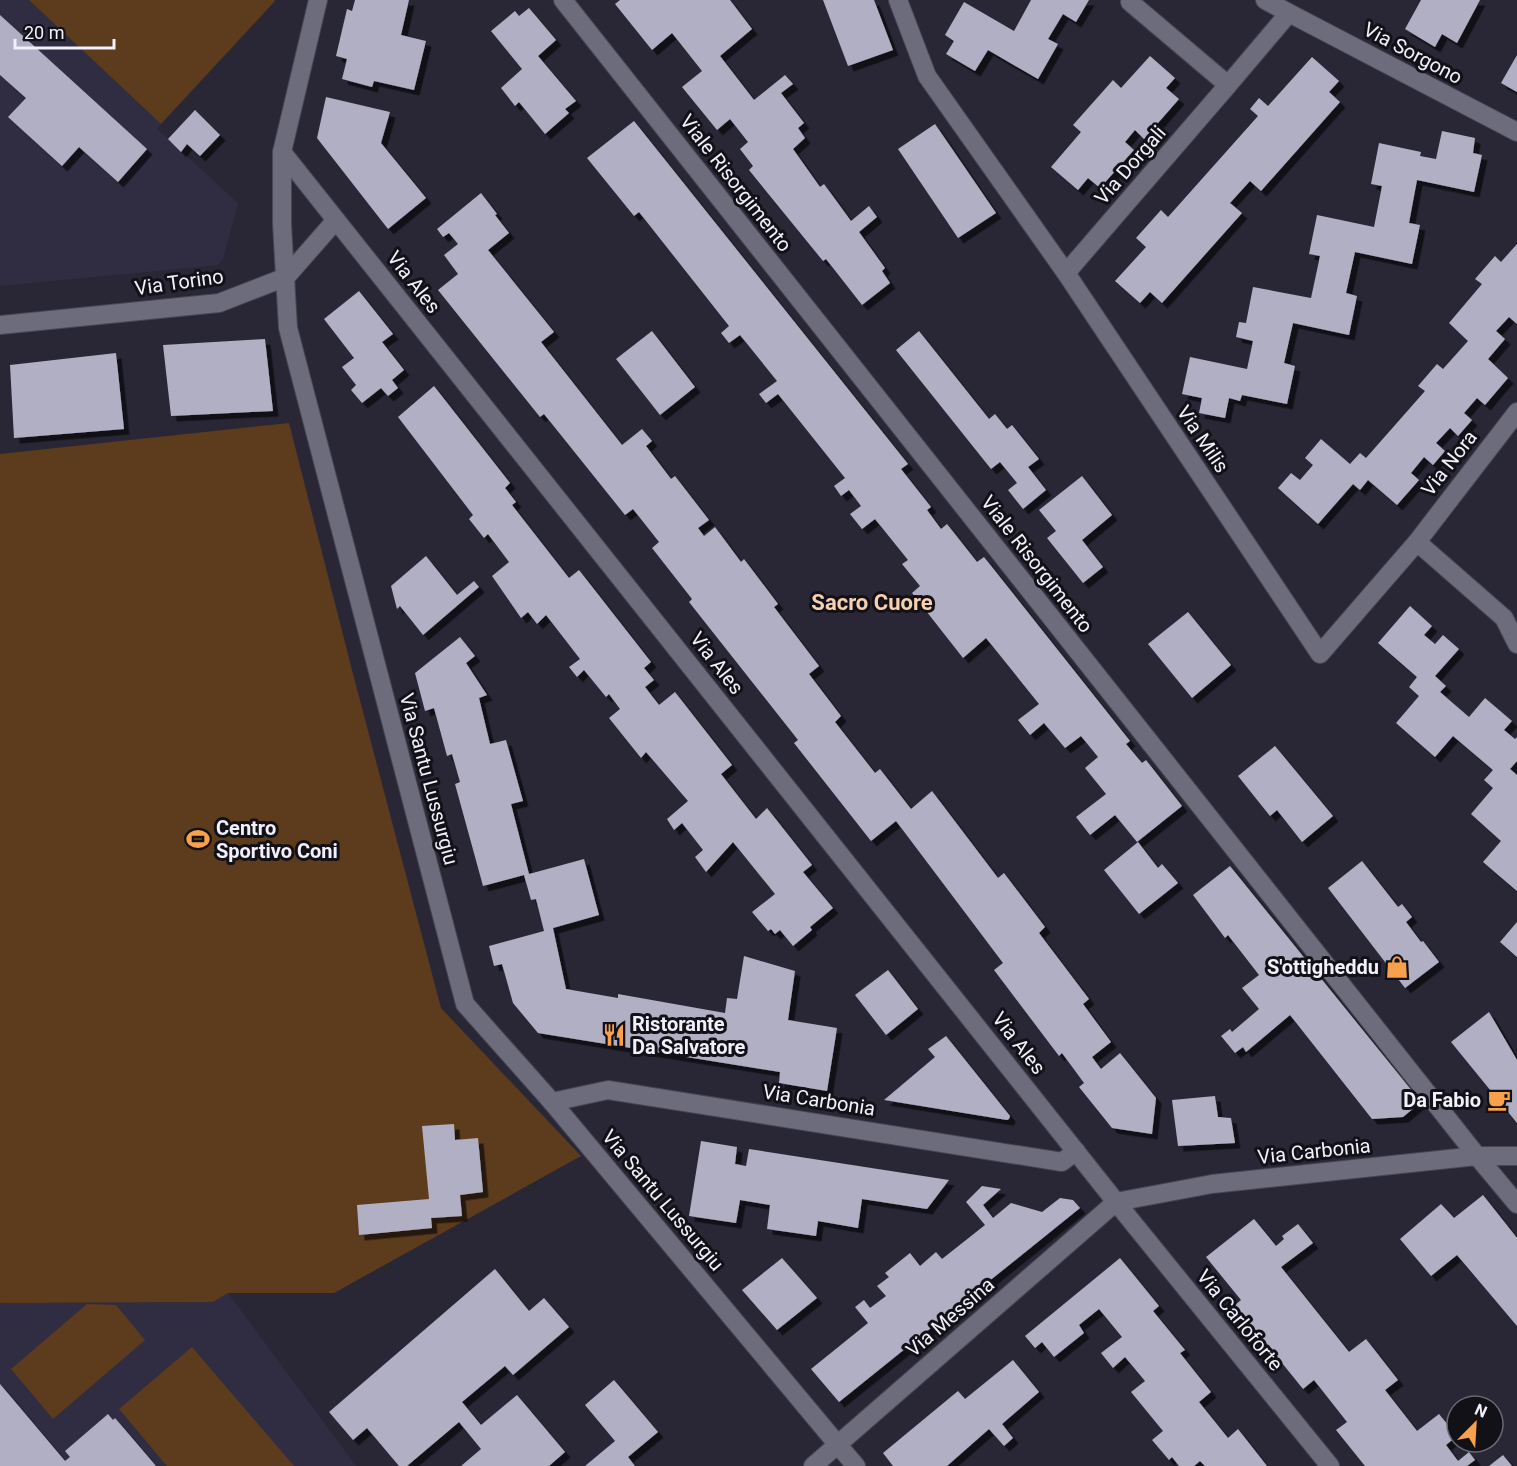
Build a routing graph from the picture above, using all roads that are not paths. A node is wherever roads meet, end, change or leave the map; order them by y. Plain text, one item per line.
1 (318, 0) edge
2 (562, 0) edge
3 (898, 0) edge
4 (1131, 0) edge
5 (1265, 0) edge
6 (1289, 13) junction
7 (1228, 85) junction
8 (1517, 132) edge
9 (282, 152) junction
10 (336, 220) junction
11 (1065, 273) junction
12 (286, 278) junction
13 (0, 325) edge
14 (1517, 412) edge
15 (1417, 542) junction
16 (1517, 644) edge
17 (552, 1102) junction
18 (1076, 1151) junction
19 (1477, 1156) junction
20 (1517, 1156) edge
21 (1116, 1202) junction
22 (1517, 1204) edge
23 (838, 1445) junction
24 (813, 1466) edge
25 (856, 1466) edge
26 (1330, 1466) edge

1 - 9 street, Via Santu Lussurgiu
2 - 19 street, Viale Risorgimento
3 - 11 street, Via Milis
4 - 7 street
5 - 6 street
6 - 7 street, Via Dorgali
6 - 8 street, Via Sorgono
7 - 11 street, Via Dorgali
9 - 10 street, Via Ales
9 - 12 street, Via Santu Lussurgiu
10 - 12 street, Via Torino
10 - 18 street, Via Ales
11 - 15 street, Via Milis
12 - 13 street, Via Torino
12 - 17 street, Via Santu Lussurgiu
14 - 15 street, Via Nora
15 - 16 street
17 - 18 street, Via Carbonia
17 - 23 street, Via Santu Lussurgiu
18 - 21 street, Via Ales
19 - 20 street, Via Carbonia
19 - 21 street, Via Carbonia
19 - 22 street, Viale Risorgimento
21 - 23 street, Via Messina
21 - 26 street, Via Carloforte
23 - 24 street, Via Messina
23 - 25 street, Via Santu Lussurgiu

